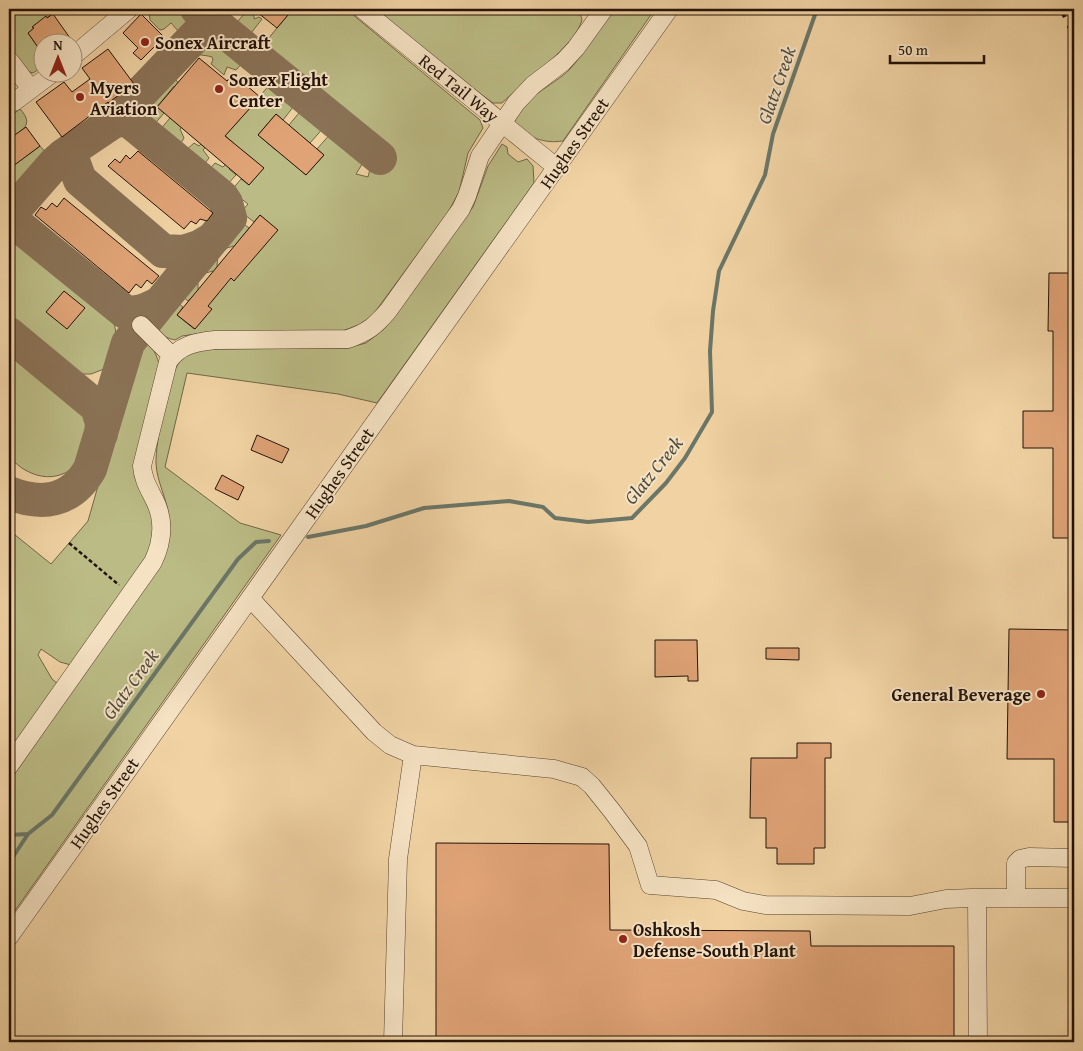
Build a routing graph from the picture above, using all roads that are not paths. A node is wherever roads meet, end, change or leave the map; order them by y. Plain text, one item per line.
1 (129, 9) edge
2 (362, 9) edge
3 (668, 9) edge
4 (599, 11) edge
5 (82, 48) edge
6 (9, 60) edge
7 (41, 82) edge
8 (31, 90) junction
9 (14, 102) dead end
10 (502, 123) junction
11 (556, 167) junction
12 (141, 325) dead end
13 (172, 356) junction
14 (250, 598) junction
15 (413, 755) junction
16 (9, 766) edge
17 (1074, 858) edge
18 (975, 898) junction
19 (1016, 898) junction
20 (1074, 898) edge
21 (9, 937) edge
22 (393, 1042) edge
23 (978, 1042) edge

1 - 5 street
2 - 10 street, Red Tail Way
3 - 11 street, Hughes Street
4 - 10 street
6 - 8 street
7 - 8 street
8 - 9 street
10 - 11 street, Red Tail Way
10 - 13 street
11 - 14 street, Hughes Street
12 - 13 street
13 - 16 street
14 - 15 street
14 - 21 street, Hughes Street
15 - 18 street
15 - 22 street
17 - 19 street
18 - 19 street
18 - 23 street
19 - 20 street

